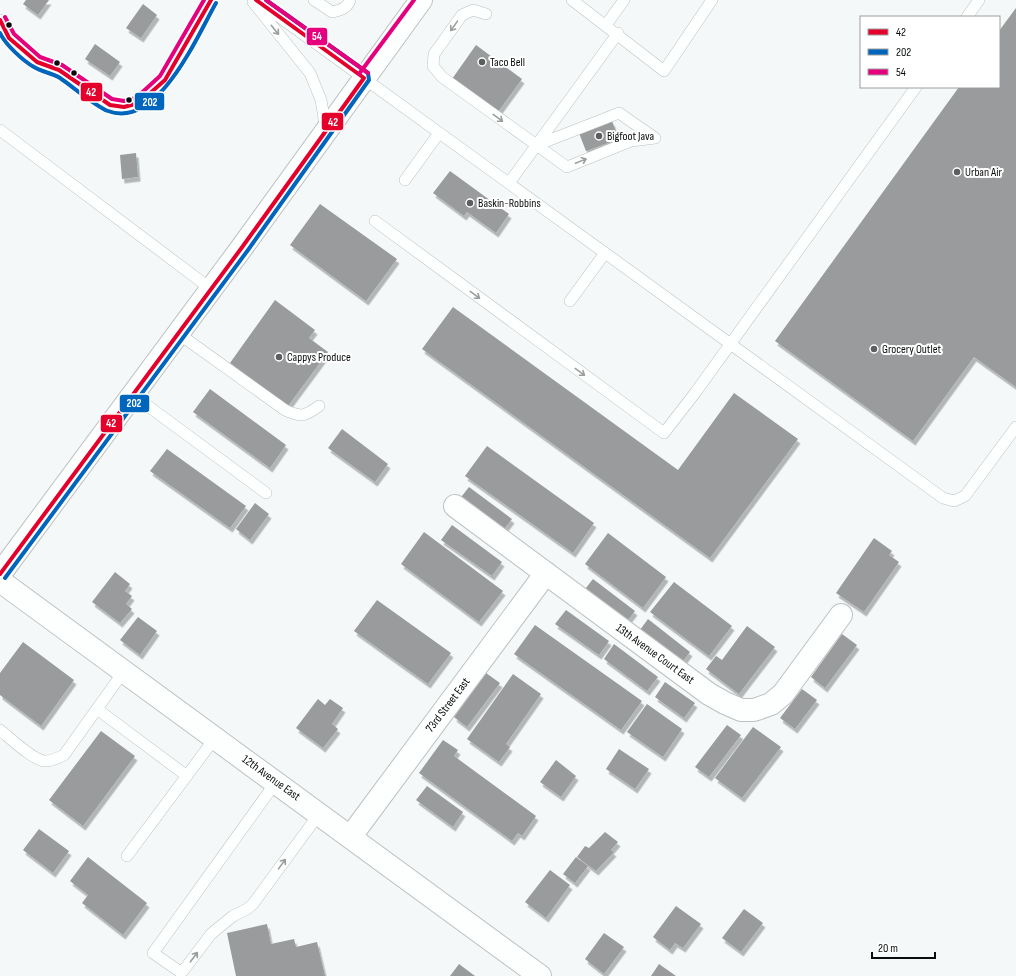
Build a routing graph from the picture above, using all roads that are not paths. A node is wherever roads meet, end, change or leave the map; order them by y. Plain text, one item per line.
1 (211, 0) edge
2 (251, 0) edge
3 (256, 0) edge
4 (314, 0) edge
5 (350, 0) edge
6 (421, 0) edge
7 (572, 0) edge
8 (624, 0) edge
9 (712, 0) edge
10 (979, 0) edge
11 (486, 14) dead end
12 (968, 16) edge
13 (0, 20) edge
14 (606, 25) junction
15 (618, 33) junction
16 (364, 78) junction
17 (915, 88) edge
18 (0, 130) edge
19 (326, 132) junction
20 (439, 133) junction
21 (536, 145) junction
22 (404, 180) dead end
23 (508, 183) junction
24 (375, 221) dead end
25 (605, 253) junction
26 (211, 290) junction
27 (570, 301) dead end
28 (178, 334) junction
29 (730, 344) junction
30 (133, 395) junction
31 (319, 406) dead end
32 (1016, 427) edge
33 (266, 493) dead end
34 (455, 506) dead end
35 (546, 573) junction
36 (0, 574) edge
37 (0, 581) edge
38 (841, 615) dead end
39 (124, 671) junction
40 (97, 709) junction
41 (0, 730) edge
42 (215, 738) junction
43 (187, 776) junction
44 (276, 782) junction
45 (319, 814) junction
46 (351, 836) junction
47 (126, 856) dead end
48 (540, 976) edge

1 - 13 lane
2 -> 19 lane
3 - 16 lane
4 - 5 lane
6 - 16 street
7 - 14 lane
8 - 14 lane
9 - 15 lane
10 - 12 lane
11 -> 21 lane
14 - 15 lane
15 - 21 lane
16 - 19 street
16 - 20 lane
17 - 29 lane
18 - 26 lane
19 - 26 street
20 - 22 lane
20 - 23 lane
21 -> 21 lane
21 - 23 lane
23 - 25 lane
24 -> 29 lane
25 - 27 lane
25 - 29 lane
26 - 28 street
28 - 30 street
28 - 31 lane
29 - 32 lane
30 - 33 lane
30 - 36 street
34 - 35 street, 13th Avenue Court East
35 - 38 street, 13th Avenue Court East
35 - 46 street, 73rd Street East
37 - 39 street, 12th Avenue East
39 - 40 lane
39 - 42 street, 12th Avenue East
40 - 41 lane
40 - 43 lane
42 - 43 lane
42 - 44 street, 12th Avenue East
43 - 47 lane
44 - 45 street, 12th Avenue East
44 -> 45 lane
45 - 46 street, 12th Avenue East
46 - 48 street, 12th Avenue East

